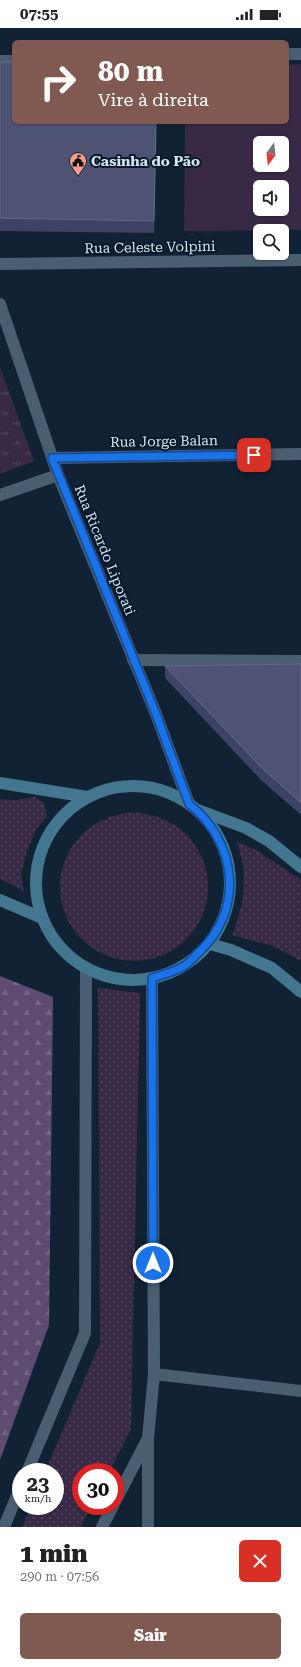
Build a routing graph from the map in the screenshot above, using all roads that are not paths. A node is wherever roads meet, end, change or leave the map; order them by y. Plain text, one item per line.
1 (289, 54) edge
2 (301, 54) edge
3 (0, 61) edge
4 (12, 61) edge
5 (301, 260) edge
6 (0, 264) edge
7 (0, 304) edge
8 (301, 454) edge
9 (52, 458) junction
10 (58, 474) junction
11 (0, 495) edge
12 (133, 660) junction
13 (301, 661) edge
14 (0, 783) edge
15 (88, 797) junction
16 (192, 806) junction
17 (301, 867) edge
18 (0, 900) edge
19 (42, 918) junction
20 (210, 944) junction
21 (86, 968) junction
22 (152, 978) junction
23 (301, 992) edge
24 (154, 1374) junction
25 (301, 1391) edge
26 (148, 1438) junction
27 (31, 1463) edge
28 (124, 1485) edge
29 (12, 1508) edge
30 (108, 1515) edge
31 (4, 1527) edge
32 (102, 1527) edge
33 (148, 1527) edge

1 - 2 street
3 - 4 street
5 - 6 street, Rua Celeste Volpini
7 - 9 street, Rua Ricardo Liporati
8 - 9 street, Rua Jorge Balan
9 - 10 street, Rua Ricardo Liporati
10 - 11 street
10 - 12 street, Rua Ricardo Liporati
12 - 13 street
12 - 16 street, Rua Ricardo Liporati
14 - 15 street
15 - 16 street
15 - 19 street
16 - 17 street
16 - 20 street
18 - 19 street
19 - 21 street
20 - 22 street
20 - 23 street
21 - 22 street
21 - 27 street
22 - 24 street
24 - 25 street
24 - 26 street
26 - 28 street
26 - 33 street
29 - 31 street
30 - 32 street

